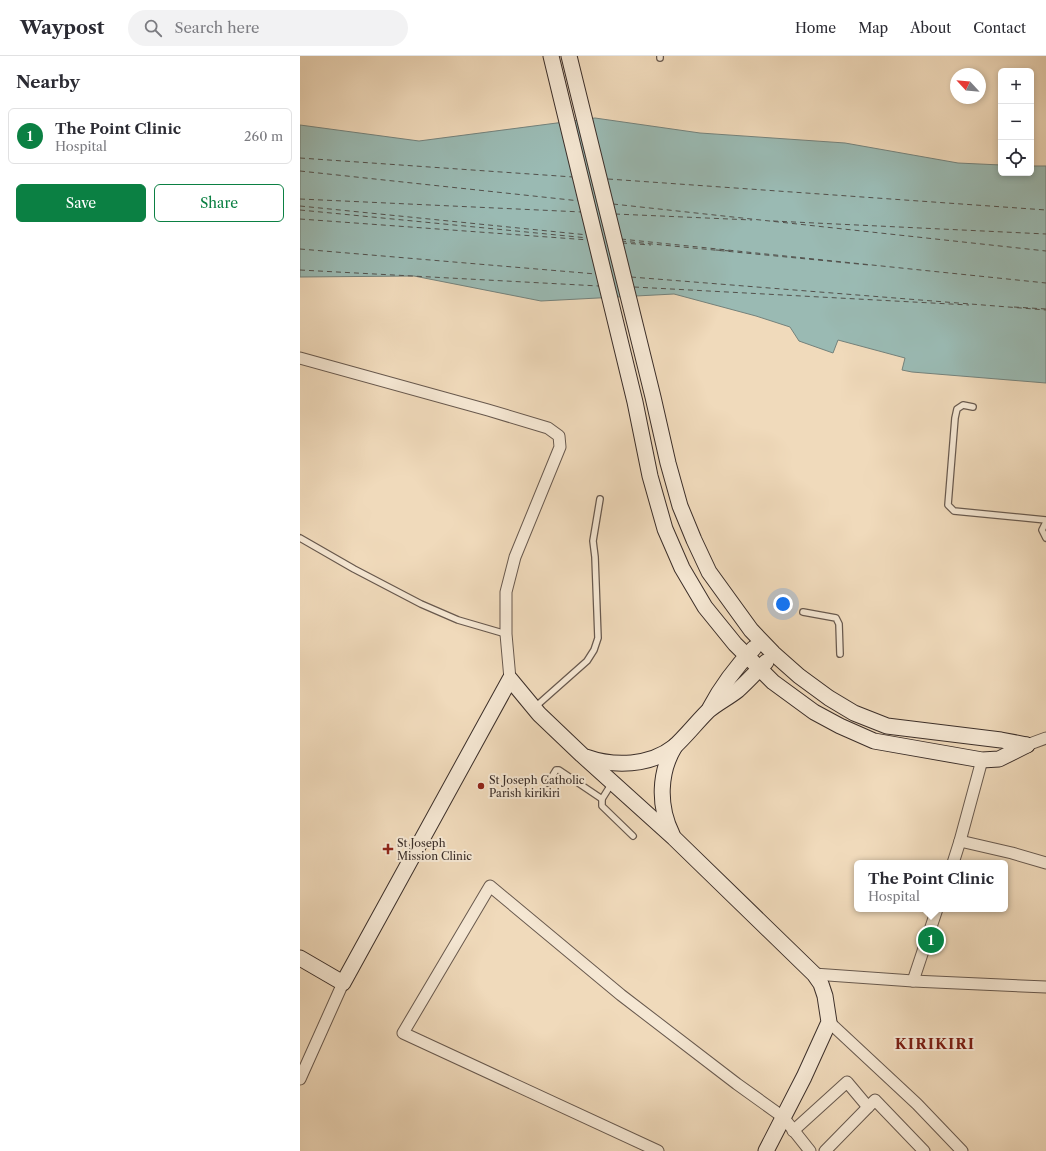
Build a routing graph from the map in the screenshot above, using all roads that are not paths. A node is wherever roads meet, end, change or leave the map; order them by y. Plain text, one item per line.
1 (551, 56) edge
2 (569, 56) edge
3 (300, 358) edge
4 (974, 407) dead end
5 (600, 499) dead end
6 (1046, 521) edge
7 (300, 538) edge
8 (1046, 538) edge
9 (803, 612) dead end
10 (506, 634) junction
11 (761, 641) junction
12 (773, 654) junction
13 (840, 654) dead end
14 (747, 656) junction
15 (759, 669) junction
16 (510, 679) junction
17 (534, 708) junction
18 (709, 710) junction
19 (1046, 738) edge
20 (1027, 745) junction
21 (675, 746) junction
22 (582, 756) junction
23 (982, 760) junction
24 (548, 783) dead end
25 (612, 783) junction
26 (602, 799) junction
27 (633, 836) dead end
28 (674, 838) junction
29 (960, 841) junction
30 (954, 860) edge
31 (1046, 863) edge
32 (936, 912) edge
33 (300, 958) edge
34 (814, 974) junction
35 (913, 981) junction
36 (343, 983) junction
37 (1046, 987) edge
38 (829, 1022) junction
39 (300, 1079) edge
40 (868, 1107) junction
41 (783, 1117) junction
42 (794, 1132) junction
43 (658, 1151) edge
44 (766, 1151) edge
45 (810, 1151) edge
46 (825, 1151) edge
47 (924, 1151) edge
48 (962, 1151) edge

1 - 14 main road
2 - 11 main road
3 - 10 street
4 - 6 lane
5 - 17 lane
6 - 8 lane
7 - 10 lane
9 - 13 lane
10 - 16 street
11 - 12 main road
11 - 14 main road
12 - 15 main road
12 - 20 main road
14 - 15 main road
14 - 18 main road
15 - 18 main road
15 - 23 main road
16 - 17 main road
16 - 36 main road
17 - 22 main road
18 - 21 main road
19 - 20 street
20 - 23 main road
21 - 22 main road
21 - 28 main road
22 - 25 main road
23 - 29 street
24 - 26 lane
25 - 26 lane
25 - 28 main road
26 - 27 lane
28 - 34 main road
29 - 30 street
29 - 31 street
32 - 35 street
33 - 36 main road
34 - 35 street
34 - 38 main road
35 - 37 street
36 - 39 street
38 - 41 main road
38 - 48 street
40 - 42 street
40 - 46 street
40 - 47 street
41 - 42 street
41 - 43 street
41 - 44 main road
42 - 45 street

